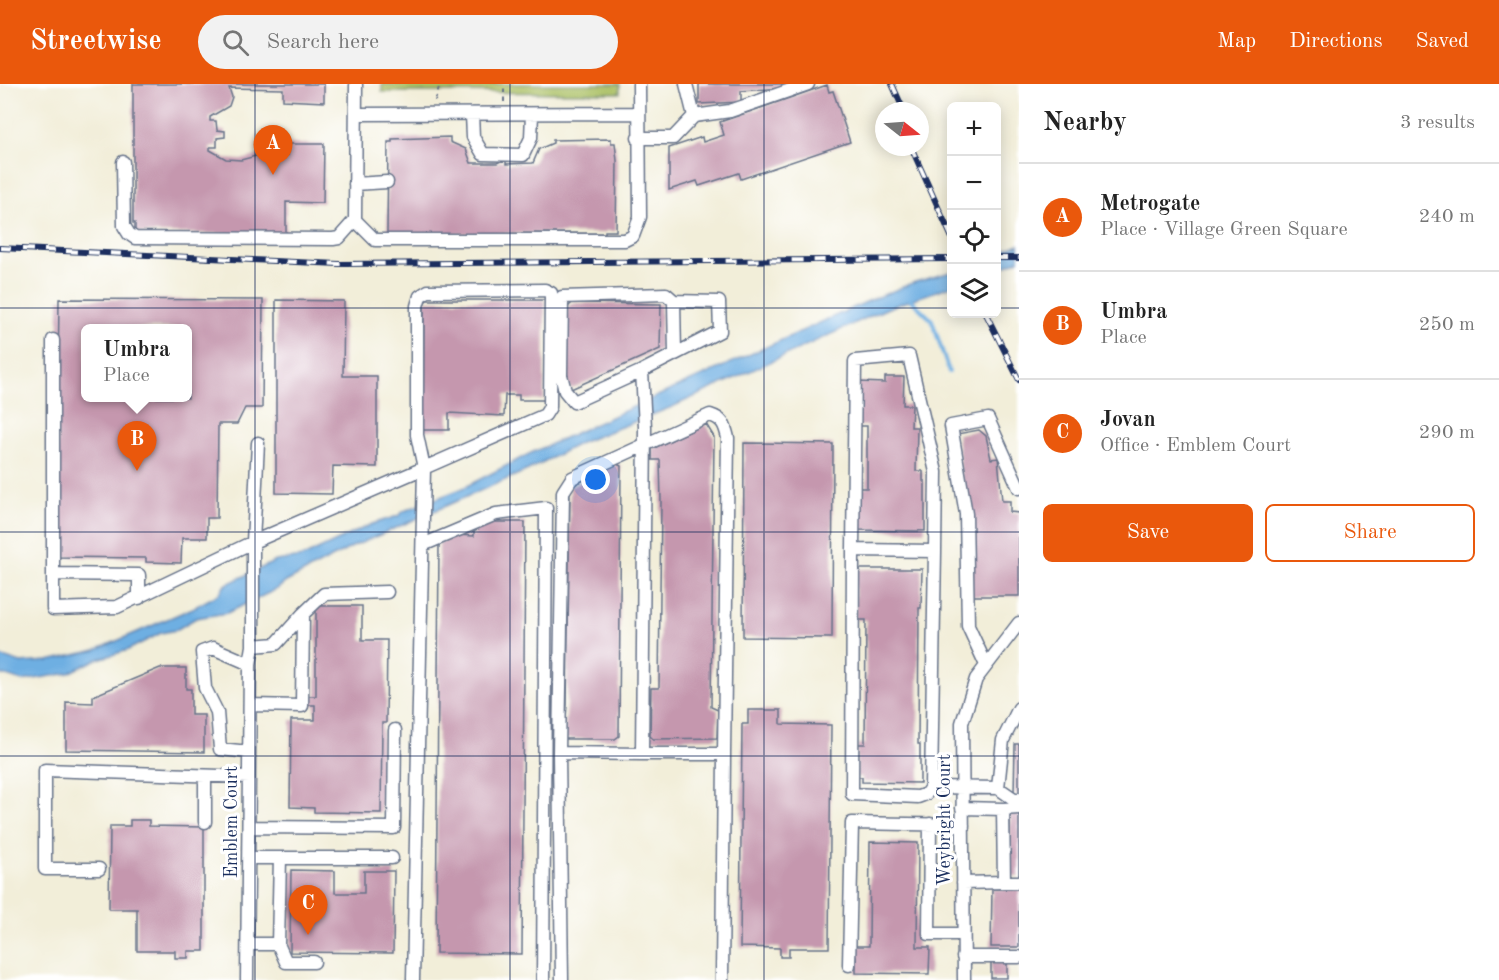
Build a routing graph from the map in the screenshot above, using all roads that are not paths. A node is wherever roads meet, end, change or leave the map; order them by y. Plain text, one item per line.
1 (356, 84) edge
2 (639, 84) edge
3 (686, 84) edge
4 (808, 84) edge
5 (638, 113) junction
6 (356, 114) junction
7 (472, 114) junction
8 (532, 114) junction
9 (694, 116) junction
10 (638, 138) junction
11 (126, 168) dead end
12 (387, 182) dead end
13 (355, 184) junction
14 (355, 220) junction
15 (674, 301) junction
16 (53, 340) dead end
17 (675, 354) junction
18 (642, 371) junction
19 (258, 442) dead end
20 (645, 445) junction
21 (424, 468) junction
22 (1019, 488) edge
23 (425, 539) junction
24 (253, 542) junction
25 (853, 550) junction
26 (935, 551) junction
27 (53, 574) junction
28 (387, 592) dead end
29 (139, 598) junction
30 (303, 614) junction
31 (1018, 627) edge
32 (253, 646) junction
33 (250, 664) junction
34 (986, 665) junction
35 (250, 705) junction
36 (1019, 708) edge
37 (395, 730) dead end
38 (249, 752) junction
39 (560, 753) junction
40 (642, 754) junction
41 (724, 754) junction
42 (205, 776) junction
43 (249, 777) junction
44 (931, 787) junction
45 (962, 788) junction
46 (998, 788) junction
47 (1019, 799) edge
48 (962, 808) junction
49 (1019, 808) edge
50 (1003, 809) junction
51 (205, 822) dead end
52 (930, 824) junction
53 (963, 825) junction
54 (249, 827) junction
55 (249, 858) junction
56 (280, 858) junction
57 (392, 858) dead end
58 (99, 869) dead end
59 (1004, 882) junction
60 (1019, 882) edge
61 (963, 883) junction
62 (963, 934) junction
63 (248, 944) junction
64 (278, 944) junction
65 (963, 957) junction
66 (1019, 957) edge
67 (314, 962) dead end
68 (849, 966) dead end
69 (247, 980) edge
70 (413, 980) edge
71 (543, 980) edge
72 (562, 980) edge
73 (722, 980) edge
74 (963, 980) edge

1 - 6 street
2 - 5 street
3 - 9 street
4 - 9 street
5 - 8 street
5 - 10 street
6 - 7 street
6 - 13 street
7 - 8 street
7 - 8 street
9 - 10 street
10 - 14 street
11 - 14 street
12 - 13 street
13 - 14 street
15 - 17 street
15 - 17 street
15 - 18 street
16 - 27 street
17 - 18 street
18 - 20 street
19 - 24 street, Emblem Court
20 - 39 street
20 - 40 street
20 - 41 street
21 - 21 street
21 - 23 street
21 - 24 street
22 - 34 street
23 - 70 street
23 - 71 street
24 - 29 street
24 - 32 street, Emblem Court
25 - 26 street
25 - 26 street
25 - 44 street
26 - 44 street
27 - 29 street
27 - 29 street
28 - 30 street
30 - 32 street
30 - 35 street
31 - 34 street, Weybright Court
32 - 33 street, Emblem Court
33 - 35 street, Emblem Court
33 - 38 street
34 - 45 street, Weybright Court
35 - 38 street, Emblem Court
36 - 46 street
37 - 54 street
38 - 43 street, Emblem Court
39 - 40 street
39 - 72 street
40 - 41 street
41 - 73 street
42 - 43 street
42 - 51 street
42 - 58 street
43 - 54 street, Emblem Court
44 - 45 street
45 - 46 street
45 - 48 street, Weybright Court
46 - 47 street
48 - 50 street
48 - 53 street, Weybright Court
49 - 50 street
50 - 59 street
52 - 53 street
52 - 62 street
52 - 68 street
53 - 61 street, Weybright Court
54 - 55 street, Emblem Court
55 - 56 street
55 - 63 street, Emblem Court
56 - 57 street
56 - 64 street
59 - 60 street
59 - 61 street
61 - 62 street, Weybright Court
62 - 65 street, Weybright Court
63 - 64 street
63 - 69 street, Emblem Court
64 - 67 street
65 - 66 street
65 - 74 street, Weybright Court

